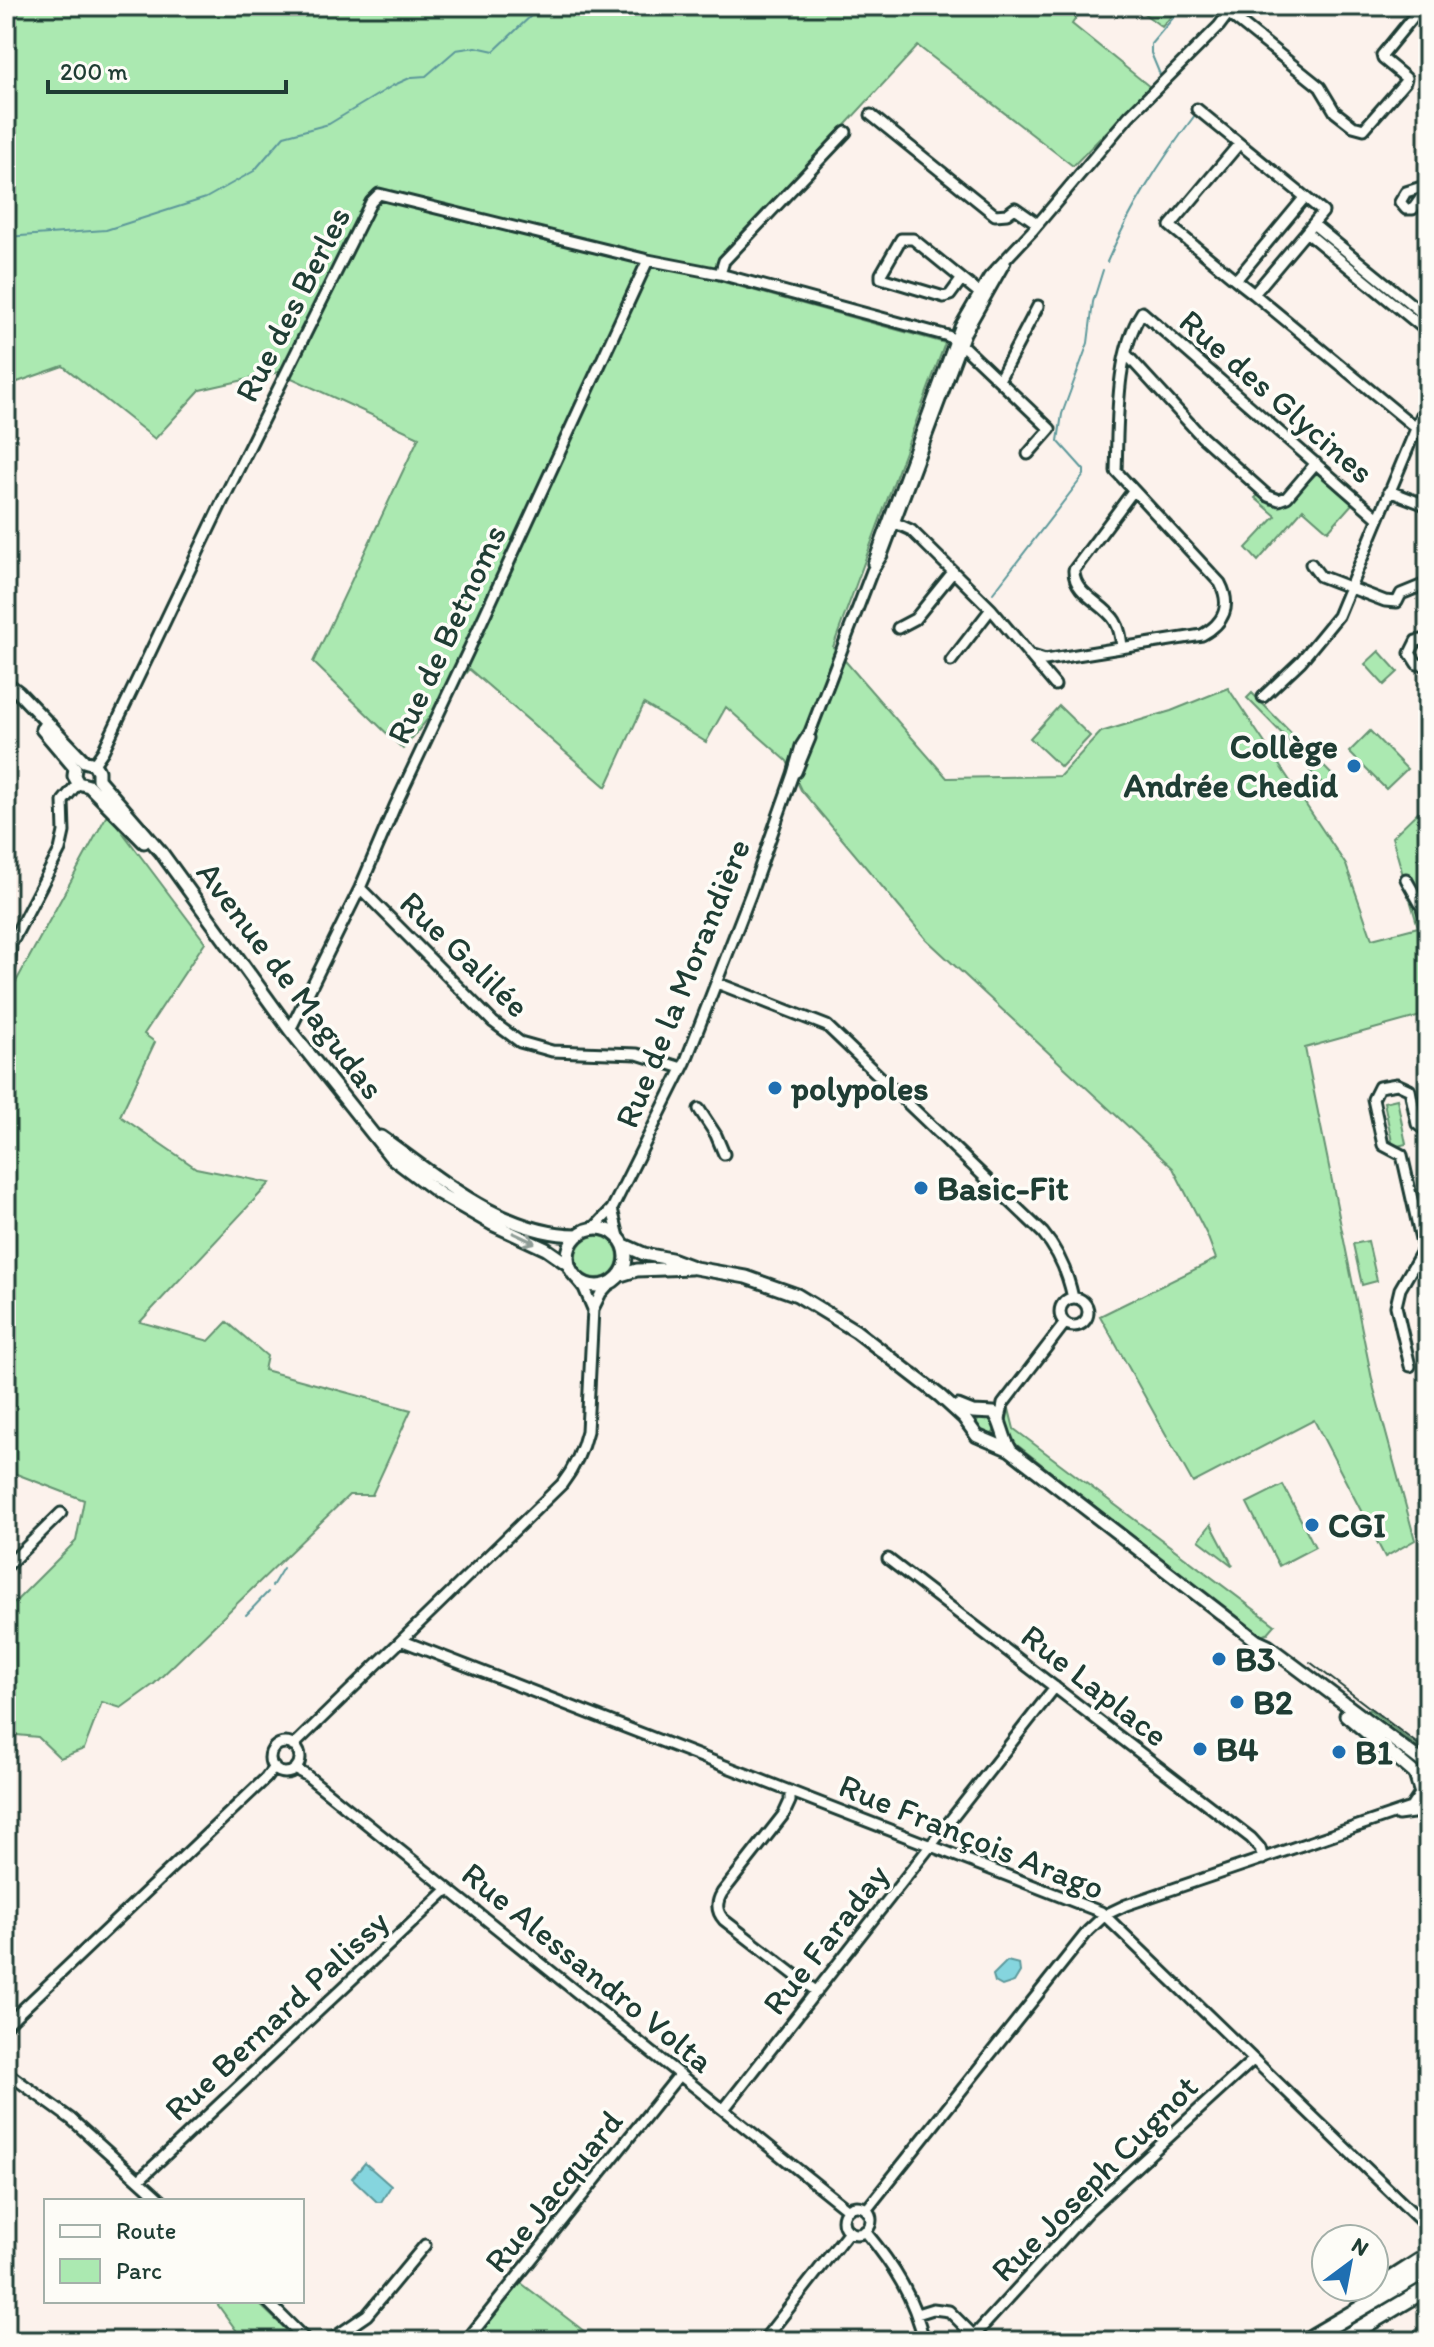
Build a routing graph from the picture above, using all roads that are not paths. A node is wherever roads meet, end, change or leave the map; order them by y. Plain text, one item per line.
1 (1422, 6) edge
2 (1231, 9) edge
3 (1197, 109) dead end
4 (871, 115) dead end
5 (846, 132) dead end
6 (1239, 144) junction
7 (1305, 197) junction
8 (1038, 224) junction
9 (1309, 228) junction
10 (648, 260) junction
11 (1005, 262) junction
12 (720, 274) junction
13 (961, 280) junction
14 (1236, 280) junction
15 (978, 292) junction
16 (1254, 294) junction
17 (1038, 306) dead end
18 (1428, 318) edge
19 (1428, 332) edge
20 (958, 342) junction
21 (1127, 355) junction
22 (999, 380) junction
23 (1428, 400) edge
24 (1416, 428) junction
25 (1028, 454) dead end
26 (1316, 463) junction
27 (1133, 491) junction
28 (1389, 491) junction
29 (1428, 506) edge
30 (1378, 518) junction
31 (891, 520) junction
32 (1311, 564) dead end
33 (953, 572) junction
34 (1428, 583) edge
35 (1350, 588) junction
36 (991, 609) junction
37 (898, 628) dead end
38 (1428, 639) edge
39 (1122, 647) junction
40 (1029, 655) junction
41 (951, 661) dead end
42 (1428, 665) edge
43 (6, 683) edge
44 (1055, 685) dead end
45 (1263, 697) dead end
46 (84, 765) junction
47 (88, 782) junction
48 (1406, 879) dead end
49 (360, 888) junction
50 (1428, 927) edge
51 (11, 933) edge
52 (6, 976) edge
53 (717, 983) junction
54 (290, 1030) junction
55 (682, 1068) junction
56 (699, 1109) dead end
57 (371, 1130) junction
58 (1428, 1132) edge
59 (724, 1154) dead end
60 (612, 1209) junction
61 (594, 1228) junction
62 (578, 1235) junction
63 (622, 1241) junction
64 (1425, 1245) edge
65 (569, 1265) junction
66 (695, 1268) junction
67 (1428, 1270) edge
68 (621, 1275) junction
69 (576, 1278) junction
70 (610, 1283) junction
71 (1073, 1298) junction
72 (593, 1309) junction
73 (1065, 1323) junction
74 (1410, 1366) dead end
75 (940, 1396) junction
76 (1003, 1404) junction
77 (984, 1412) junction
78 (1000, 1425) junction
79 (973, 1429) junction
80 (988, 1439) junction
81 (1010, 1450) junction
82 (61, 1513) dead end
83 (888, 1559) dead end
84 (6, 1567) edge
85 (403, 1641) junction
86 (1257, 1641) junction
87 (1055, 1687) junction
88 (1380, 1745) junction
89 (293, 1746) junction
90 (1428, 1766) edge
91 (274, 1767) junction
92 (295, 1769) junction
93 (1414, 1774) junction
94 (1428, 1774) edge
95 (1428, 1785) edge
96 (790, 1791) junction
97 (1428, 1802) edge
98 (1412, 1806) junction
99 (1428, 1811) edge
100 (1394, 1815) junction
101 (931, 1846) junction
102 (1263, 1859) junction
103 (448, 1889) junction
104 (1105, 1915) junction
105 (817, 1992) junction
106 (6, 2025) edge
107 (1253, 2060) junction
108 (6, 2072) edge
109 (680, 2074) junction
110 (724, 2109) junction
111 (139, 2180) junction
112 (160, 2199) edge
113 (847, 2209) junction
114 (867, 2209) junction
115 (1428, 2225) edge
116 (849, 2231) junction
117 (865, 2231) junction
118 (425, 2245) dead end
119 (1428, 2256) edge
120 (1428, 2269) edge
121 (1428, 2288) edge
122 (269, 2303) edge
123 (917, 2314) junction
124 (1348, 2316) junction
125 (977, 2339) edge
126 (307, 2341) edge
127 (329, 2341) edge
128 (466, 2341) edge
129 (763, 2341) edge
130 (924, 2341) edge
131 (1305, 2341) edge
132 (1339, 2341) edge

1 - 2 street
2 - 8 street, Rue de la Morandière
3 - 6 street
4 - 8 street
5 - 12 street
6 - 7 street
6 - 14 street
7 - 9 street
7 - 14 street
8 - 11 street, Rue de la Morandière
9 - 16 street
9 - 18 street
9 - 19 street
10 - 12 street, Rue des Berles
10 - 46 street, Rue des Berles
10 - 49 street, Rue de Betnoms
11 - 15 street, Rue de la Morandière
11 - 20 street, Rue de la Morandière
12 - 20 street, Rue des Berles
13 - 13 street
13 - 15 street
14 - 16 street
15 - 20 street, Rue de la Morandière
16 - 24 street
17 - 22 street
20 - 22 street
20 - 31 street, Rue de la Morandière
21 - 26 street
21 - 26 street, Rue des Glycines
21 - 27 street
22 - 25 street
23 - 24 street
24 - 28 street
26 - 30 street, Rue des Glycines
27 - 39 street
27 - 39 street
28 - 29 street
28 - 30 street
30 - 35 street
31 - 33 street
31 - 53 street, Rue de la Morandière
32 - 35 street
33 - 36 street
33 - 37 street
34 - 35 street
35 - 45 street
36 - 40 street
36 - 41 street
38 - 42 street
39 - 40 street
40 - 44 street
43 - 46 main road
46 - 47 main road
46 - 47 main road
47 - 51 street
47 - 54 main road, Avenue de Magudas
48 - 50 street
49 - 54 street, Rue de Betnoms
49 - 55 street, Rue Galilée
51 - 52 street
53 - 55 street, Rue de la Morandière
53 - 71 street
54 - 57 main road, Avenue de Magudas
55 - 60 street, Rue de la Morandière
56 - 59 street
57 - 62 main road, Avenue de Magudas
57 -> 65 main road, Avenue de Magudas
58 - 64 street
60 - 61 street, Rue de la Morandière
60 - 63 street
61 - 62 main road
61 - 63 main road
62 - 65 main road
63 - 66 main road
63 - 68 main road
64 - 67 street
64 - 74 street
65 - 69 main road
66 - 68 main road
66 - 75 main road
68 - 70 main road
69 - 70 main road
69 - 72 street
70 - 72 street
71 - 73 street
71 - 73 street
72 - 85 street
73 - 76 street
75 - 77 main road
75 - 79 main road
76 - 77 street
76 - 78 street
77 - 78 main road
77 - 79 main road
78 - 80 main road
78 - 81 main road
79 - 80 main road
80 - 81 main road
81 - 86 main road
82 - 84 street
83 - 87 street, Rue Laplace
85 - 89 street
85 - 96 street, Rue François Arago
86 - 88 main road
86 - 90 main road
87 - 101 street, Rue Faraday
87 - 102 street, Rue Laplace
88 - 93 main road
88 - 94 main road
89 - 91 street
89 - 92 street
91 - 92 street
91 - 106 street
92 - 103 street, Rue Alessandro Volta
93 - 95 main road
93 - 98 street
96 - 101 street, Rue François Arago
96 - 105 street
97 - 98 street
98 - 100 street
99 - 100 street
100 - 102 street
101 - 104 street, Rue François Arago
101 - 105 street, Rue Faraday
102 - 104 street
103 - 109 street, Rue Alessandro Volta
103 - 111 street, Rue Bernard Palissy
104 - 107 street, Rue François Arago
104 - 114 street
105 - 110 street, Rue Faraday
107 - 115 street, Rue François Arago
107 - 125 street, Rue Joseph Cugnot
108 - 111 street
109 - 110 street, Rue Alessandro Volta
109 - 128 street, Rue Jacquard
110 - 113 street, Rue Alessandro Volta
111 - 112 street
113 - 114 street
113 - 116 street
114 - 117 street
116 - 117 street
116 - 129 street
117 - 123 street
118 - 127 street
119 - 124 highway
120 - 124 highway
121 - 132 highway
122 - 126 street
123 - 125 street
123 - 130 street
124 - 131 highway

